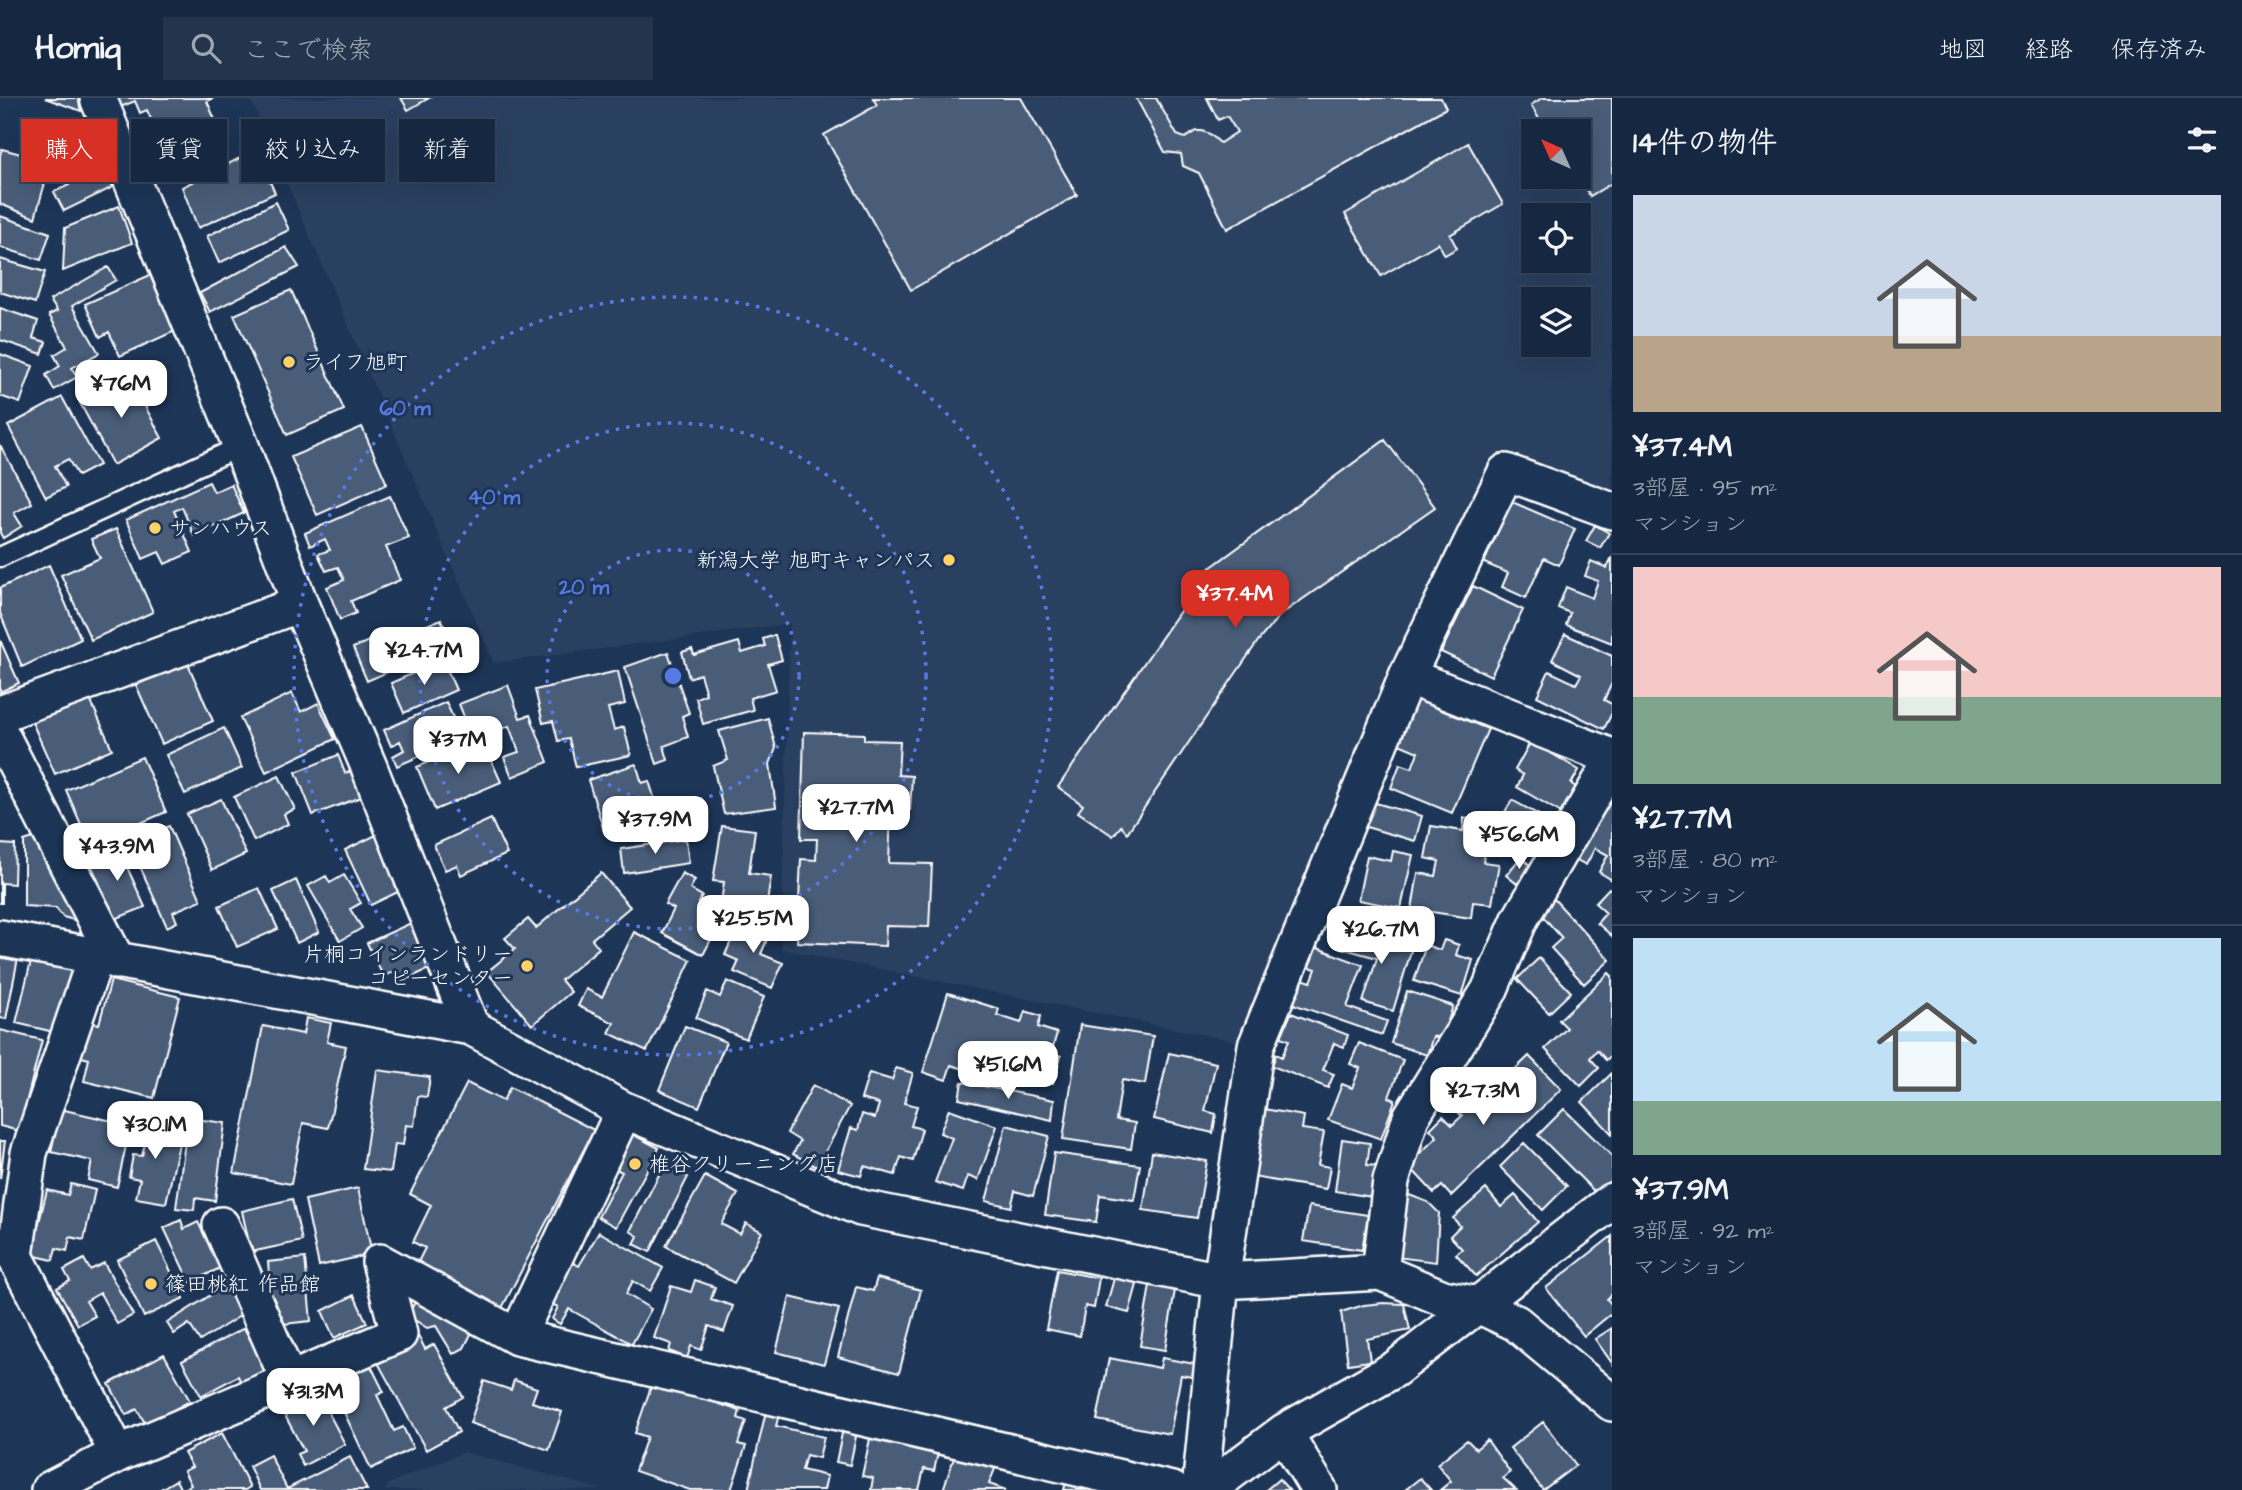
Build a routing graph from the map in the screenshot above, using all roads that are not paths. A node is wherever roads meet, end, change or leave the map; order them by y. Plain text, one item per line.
1 (98, 98) edge
2 (241, 446) junction
3 (1612, 511) edge
4 (0, 557) edge
5 (300, 604) junction
6 (1407, 676) junction
7 (0, 714) edge
8 (0, 733) edge
9 (1612, 759) edge
10 (0, 938) edge
11 (107, 958) junction
12 (471, 1027) junction
13 (624, 1110) junction
14 (1612, 1201) edge
15 (221, 1225) dead end
16 (1380, 1272) junction
17 (1221, 1280) junction
18 (1478, 1305) junction
19 (517, 1337) junction
20 (289, 1381) junction
21 (1612, 1403) edge
22 (1283, 1432) junction
23 (118, 1454) junction
24 (49, 1490) edge
25 (1172, 1490) edge
26 (1200, 1490) edge
27 (1207, 1490) edge
28 (1320, 1490) edge

1 - 2 street
2 - 4 lane
2 - 5 street
3 - 6 street
5 - 7 street
5 - 12 street
6 - 9 street
6 - 17 street
8 - 11 street
9 - 16 street
10 - 11 street
11 - 12 street
11 - 23 street
12 - 13 street
13 - 17 street
13 - 19 street
14 - 18 street
15 - 20 street
16 - 17 street
16 - 18 street
17 - 26 street
18 - 21 street
18 - 22 street
19 - 20 street
19 - 25 street
20 - 23 street
22 - 27 street
22 - 28 street
23 - 24 street

